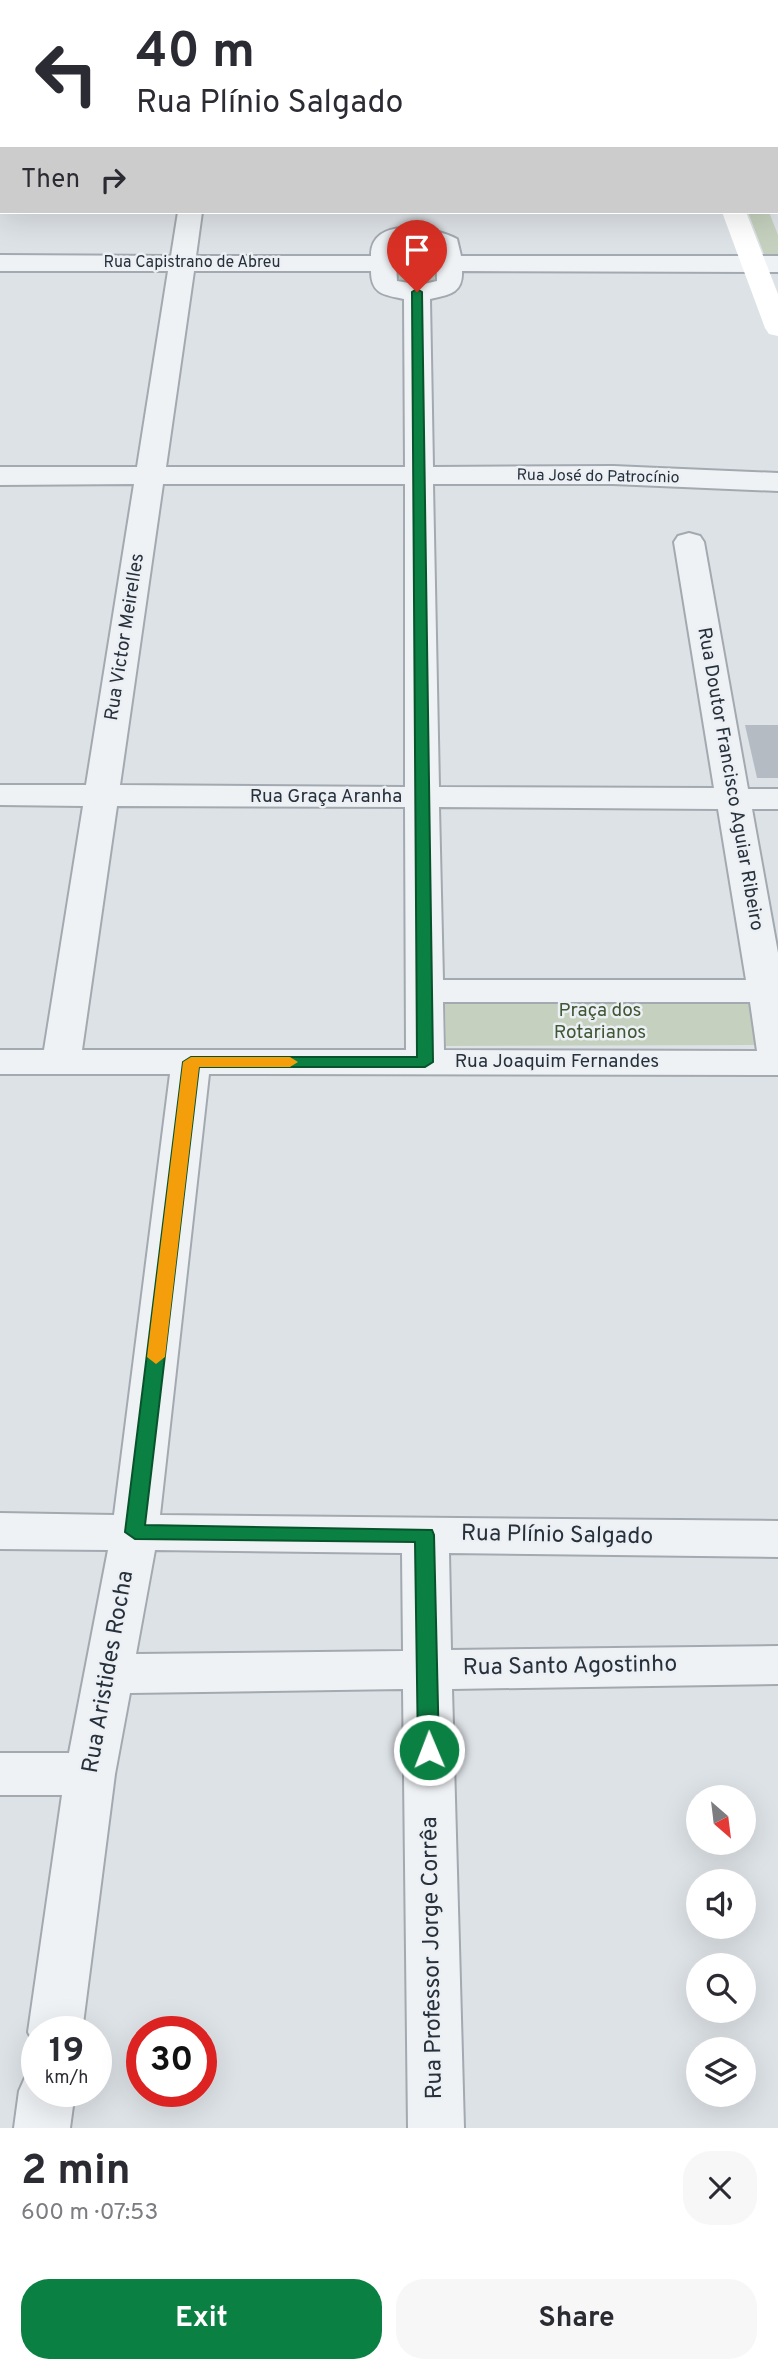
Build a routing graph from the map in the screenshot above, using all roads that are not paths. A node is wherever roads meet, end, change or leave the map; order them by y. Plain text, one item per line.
1 (190, 214) edge
2 (735, 214) edge
3 (415, 223) edge
4 (0, 263) edge
5 (182, 263) junction
6 (449, 263) junction
7 (384, 264) junction
8 (766, 264) edge
9 (417, 292) junction
10 (778, 328) edge
11 (0, 476) edge
12 (418, 476) junction
13 (150, 477) junction
14 (778, 482) edge
15 (689, 542) dead end
16 (0, 795) edge
17 (101, 795) junction
18 (422, 797) junction
19 (733, 799) junction
20 (778, 799) edge
21 (424, 991) junction
22 (767, 991) junction
23 (778, 1061) edge
24 (0, 1062) edge
25 (61, 1062) junction
26 (191, 1062) junction
27 (425, 1062) junction
28 (0, 1531) edge
29 (135, 1532) junction
30 (425, 1535) junction
31 (778, 1539) edge
32 (778, 1665) edge
33 (427, 1669) junction
34 (110, 1674) junction
35 (0, 1774) edge
36 (90, 1774) junction
37 (57, 2016) edge
38 (44, 2107) edge
39 (41, 2128) edge
40 (436, 2128) edge

1 - 5 street, Rua Victor Meirelles
2 - 8 main road
3 - 6 street
3 - 7 street
4 - 5 street, Rua Capistrano de Abreu
5 - 7 street, Rua Capistrano de Abreu
5 - 13 street, Rua Victor Meirelles
6 - 8 street
6 - 9 street
7 - 9 street
8 - 10 main road
9 - 12 street
11 - 13 street
12 - 13 street, Rua José do Patrocínio
12 - 14 street, Rua José do Patrocínio
12 - 18 street
13 - 17 street, Rua Victor Meirelles
15 - 19 street, Rua Doutor Francisco Aguiar Ribeiro
16 - 17 street, Rua Graça Aranha
17 - 18 street, Rua Graça Aranha
17 - 25 street, Rua Victor Meirelles
18 - 19 street, Rua Graça Aranha
18 - 21 street
19 - 20 street, Rua Graça Aranha
19 - 22 street, Rua Doutor Francisco Aguiar Ribeiro
21 - 22 street
21 - 27 street
22 - 23 street, Rua Doutor Francisco Aguiar Ribeiro
23 - 27 street, Rua Joaquim Fernandes
24 - 25 street, Rua Joaquim Fernandes
25 - 26 street, Rua Joaquim Fernandes
26 - 27 street, Rua Joaquim Fernandes
26 - 29 street, Rua Aristides Rocha
28 - 29 street, Rua Plínio Salgado
29 - 30 street, Rua Plínio Salgado
29 - 34 street, Rua Aristides Rocha
30 - 31 street, Rua Plínio Salgado
30 - 33 street, Rua Professor Jorge Corrêa
32 - 33 street, Rua Santo Agostinho
33 - 34 street, Rua Santo Agostinho
33 - 40 street, Rua Professor Jorge Corrêa
34 - 36 street, Rua Aristides Rocha
35 - 36 street
36 - 37 street, Rua Aristides Rocha
38 - 39 street

